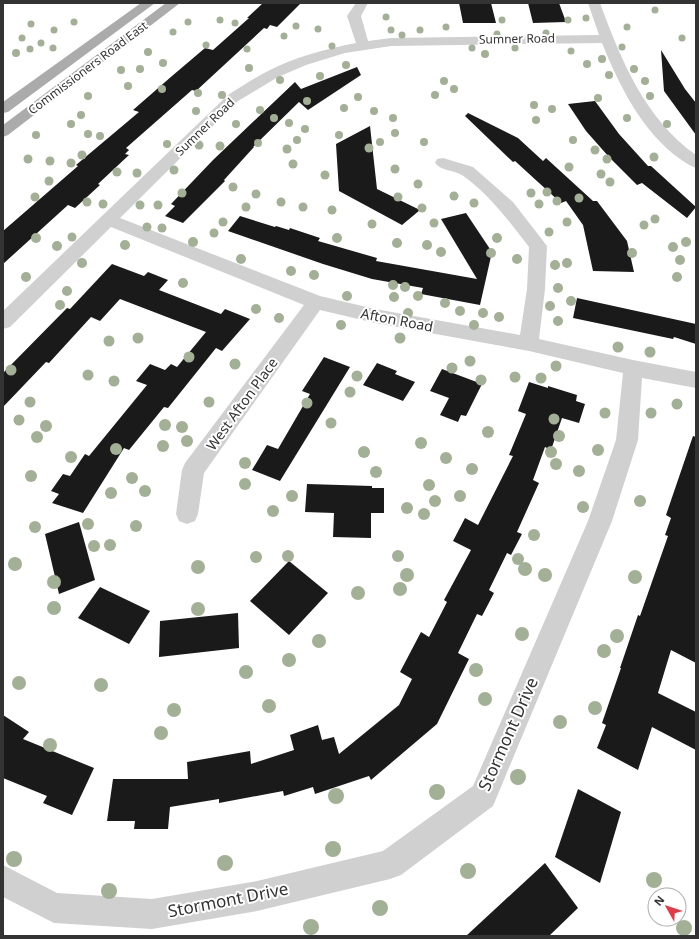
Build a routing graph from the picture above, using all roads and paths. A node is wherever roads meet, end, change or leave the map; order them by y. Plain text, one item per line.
1 (149, 3) edge
2 (174, 3) edge
3 (362, 3) edge
4 (594, 3) edge
5 (606, 39) junction
6 (363, 44) junction
7 (3, 109) edge
8 (3, 132) edge
9 (443, 163) dead end
10 (696, 163) edge
11 (109, 220) junction
12 (316, 302) junction
13 (3, 322) edge
14 (529, 344) junction
15 (633, 368) junction
16 (696, 380) edge
17 (187, 514) dead end
18 (3, 880) edge

1 - 7 main road, Commissioners Road East
2 - 8 main road, Commissioners Road East
3 - 6 street
4 - 5 street
5 - 6 street, Sumner Road
5 - 10 street
6 - 11 street, Sumner Road
9 - 14 street
11 - 12 street, Afton Road
11 - 13 street, Sumner Road
12 - 14 street, Afton Road
12 - 17 street, West Afton Place
14 - 15 street, Afton Road
15 - 16 street, Afton Road
15 - 18 street, Stormont Drive

